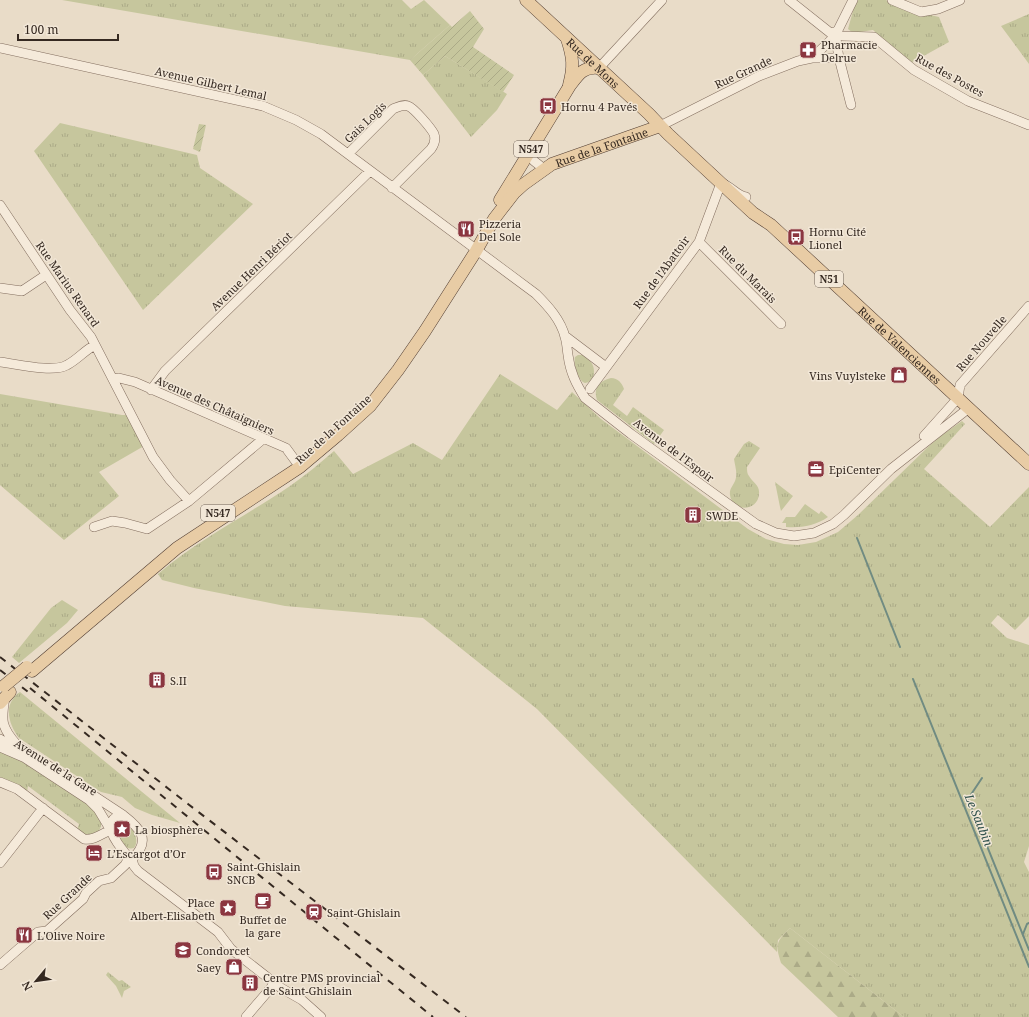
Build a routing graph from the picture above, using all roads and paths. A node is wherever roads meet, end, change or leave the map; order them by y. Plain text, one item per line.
1 (526, 0) edge
2 (662, 0) edge
3 (789, 0) edge
4 (853, 0) edge
5 (892, 0) edge
6 (960, 0) edge
7 (837, 35) junction
8 (566, 38) junction
9 (0, 48) edge
10 (812, 58) junction
11 (839, 58) junction
12 (599, 68) junction
13 (569, 87) junction
14 (851, 105) dead end
15 (1029, 125) edge
16 (660, 126) junction
17 (529, 153) junction
18 (348, 154) junction
19 (544, 169) junction
20 (370, 171) junction
21 (721, 184) junction
22 (392, 188) junction
23 (746, 197) junction
24 (0, 205) edge
25 (771, 226) junction
26 (699, 242) junction
27 (474, 249) junction
28 (46, 275) junction
29 (0, 288) edge
30 (1029, 306) edge
31 (781, 324) dead end
32 (565, 336) junction
33 (95, 345) junction
34 (0, 362) edge
35 (606, 366) junction
36 (113, 379) junction
37 (590, 389) dead end
38 (151, 390) junction
39 (958, 398) junction
40 (969, 408) junction
41 (263, 439) junction
42 (913, 451) junction
43 (1029, 464) edge
44 (299, 465) junction
45 (188, 501) junction
46 (94, 527) dead end
47 (4, 693) edge
48 (1, 724) edge
49 (0, 739) edge
50 (17, 745) junction
51 (0, 747) edge
52 (0, 782) edge
53 (43, 808) junction
54 (123, 815) junction
55 (111, 830) junction
56 (130, 858) junction
57 (0, 863) edge
58 (0, 965) edge
59 (276, 983) junction
60 (246, 1017) edge
61 (321, 1017) edge

1 - 8 main road, Rue de Mons / N51
2 - 12 street
3 - 7 street
4 - 7 street, Rue Grande
5 - 6 street
7 - 10 street, Rue Grande
7 - 11 street
7 - 15 street, Rue des Postes
8 - 12 main road, Rue de Mons / N51
8 - 13 main road
9 - 18 street, Avenue Gilbert Lemal
10 - 11 street
10 - 16 street, Rue Grande
11 - 14 street
12 - 13 main road
12 - 16 main road, Rue de Mons / N51
13 - 17 main road, N547
16 - 19 main road, Rue de la Fontaine / N547
16 - 21 main road, Rue de Valenciennes / N51
16 - 23 main road, Rue de Valenciennes / N51
17 - 19 street, Rue de la Fontaine
17 - 27 main road, Rue de la Fontaine / N547
18 - 20 street, Avenue Gilbert Lemal
18 - 22 street, Gais Logis
19 - 27 main road, Rue de la Fontaine / N547
20 - 22 street, Avenue Gilbert Lemal
20 - 38 street, Avenue Henri Bériot
21 - 23 street
21 - 25 main road, Rue de Valenciennes / N51
21 - 26 street, Rue de l'Abattoir
22 - 27 street, Avenue Gilbert Lemal
23 - 25 main road, Rue de Valenciennes / N51
24 - 28 street, Rue Marius Renard
25 - 39 main road, Rue de Valenciennes / N51
26 - 31 street, Rue du Marais
26 - 35 street, Rue de l'Abattoir
27 - 32 street, Avenue de l'Espoir
27 - 44 main road, Rue de la Fontaine / N547
28 - 29 street
28 - 33 street, Rue Marius Renard
30 - 39 street, Rue Nouvelle
32 - 35 street
32 - 42 street, Avenue de l'Espoir
33 - 34 street
33 - 36 street, Rue Marius Renard
35 - 37 street, Rue de l'Abattoir
36 - 38 street, Avenue des Châtaigniers
36 - 45 street, Rue Marius Renard
38 - 41 street, Avenue des Châtaigniers
39 - 40 main road, Rue de Valenciennes / N51
39 - 42 street, Rue Nouvelle
40 - 42 street
40 - 43 main road, Rue de Valenciennes / N51
41 - 44 street, Avenue des Châtaigniers
41 - 45 street
44 - 47 main road, Rue de la Fontaine / N547
45 - 46 street
47 - 48 street, Avenue de la Gare
48 - 50 street, Avenue de la Gare
49 - 50 street, Avenue de la Gare
50 - 54 street, Avenue de la Gare
51 - 55 street, Avenue de la Gare
52 - 53 street
53 - 55 street
53 - 57 street
54 - 55 street
54 - 56 street, Avenue de la Gare
55 - 56 street, Avenue de la Gare
56 - 58 street, Rue Grande
56 - 59 street
59 - 60 street
59 - 61 street

